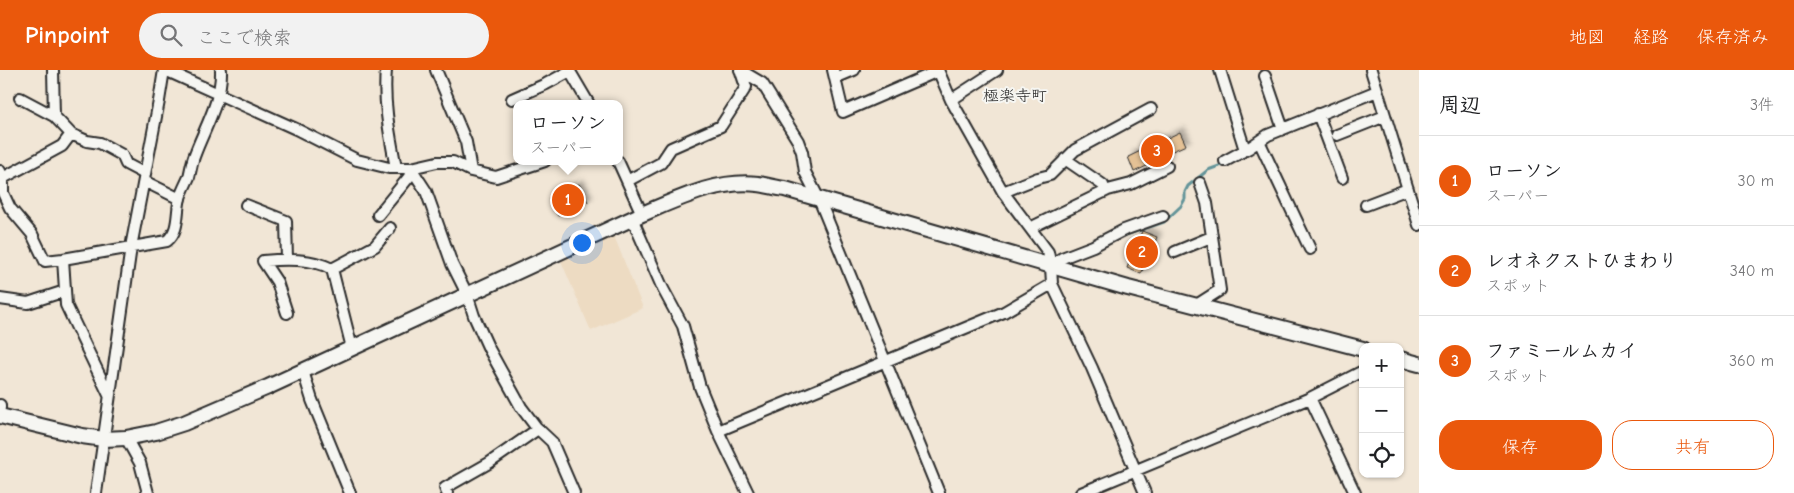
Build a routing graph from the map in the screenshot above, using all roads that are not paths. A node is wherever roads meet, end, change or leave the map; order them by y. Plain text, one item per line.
1 (54, 70) edge
2 (165, 70) edge
3 (221, 70) edge
4 (386, 70) edge
5 (436, 70) edge
6 (570, 70) edge
7 (854, 70) edge
8 (938, 70) edge
9 (997, 70) edge
10 (1220, 70) edge
11 (1371, 70) edge
12 (740, 71) edge
13 (834, 74) edge
14 (1265, 76) dead end
15 (1377, 91) junction
16 (219, 94) junction
17 (20, 98) dead end
18 (512, 99) dead end
19 (587, 100) edge
20 (952, 100) junction
21 (1151, 109) dead end
22 (1318, 114) junction
23 (54, 116) junction
24 (1385, 116) junction
25 (1283, 129) junction
26 (71, 134) junction
27 (1336, 135) dead end
28 (1259, 142) junction
29 (1245, 150) junction
30 (1065, 159) junction
31 (1225, 161) dead end
32 (533, 165) edge
33 (620, 165) edge
34 (1167, 166) dead end
35 (396, 168) junction
36 (411, 168) junction
37 (471, 171) junction
38 (1, 174) edge
39 (144, 178) junction
40 (1342, 178) dead end
41 (627, 181) junction
42 (1200, 183) dead end
43 (1103, 185) dead end
44 (1408, 189) junction
45 (1003, 192) junction
46 (180, 199) junction
47 (819, 199) junction
48 (1366, 204) dead end
49 (246, 205) dead end
50 (378, 215) dead end
51 (637, 216) junction
52 (1163, 216) dead end
53 (1419, 225) edge
54 (390, 228) dead end
55 (1030, 228) junction
56 (1211, 237) junction
57 (131, 247) junction
58 (1310, 249) dead end
59 (1175, 252) dead end
60 (63, 259) junction
61 (287, 259) junction
62 (1051, 266) junction
63 (332, 269) junction
64 (1052, 284) junction
65 (65, 291) junction
66 (467, 294) junction
67 (0, 299) edge
68 (1195, 306) junction
69 (287, 313) dead end
70 (352, 348) junction
71 (1359, 349) edge
72 (1404, 360) edge
73 (885, 362) junction
74 (1419, 362) edge
75 (302, 371) junction
76 (1359, 373) edge
77 (110, 396) junction
78 (1310, 398) junction
79 (0, 416) edge
80 (538, 429) junction
81 (718, 431) junction
82 (126, 438) junction
83 (104, 439) junction
84 (1136, 471) junction
85 (96, 493) edge
86 (148, 493) edge
87 (350, 493) edge
88 (448, 493) edge
89 (574, 493) edge
90 (748, 493) edge
91 (939, 493) edge
92 (1081, 493) edge
93 (1145, 493) edge
94 (1355, 493) edge

1 - 23 street
2 - 16 street
2 - 39 street
3 - 16 street
4 - 35 street
5 - 37 street
6 - 18 street
6 - 19 street
7 - 13 street
8 - 13 street
8 - 20 street
9 - 20 street
10 - 29 street
11 - 15 street
12 - 41 street
12 - 47 street
14 - 25 street
15 - 22 street
15 - 24 street
16 - 35 street
16 - 46 street
17 - 23 street
20 - 45 street
21 - 30 street
22 - 25 street
22 - 40 street
23 - 26 street
24 - 27 street
24 - 44 street
25 - 28 street
26 - 38 street
26 - 39 street
28 - 29 street
28 - 58 street
29 - 31 street
30 - 43 street
30 - 45 street
32 - 37 street
33 - 41 street
34 - 55 street
35 - 36 street
36 - 37 street
36 - 50 street
36 - 66 street
38 - 60 street
39 - 46 street
39 - 57 street
41 - 51 street
42 - 56 street
44 - 48 street
44 - 53 street
45 - 55 street
46 - 57 street
47 - 51 street
47 - 62 street
47 - 73 street
49 - 61 street
51 - 66 street
51 - 81 street
52 - 62 street
54 - 63 street
55 - 62 street
56 - 59 street
56 - 68 street
57 - 60 street
57 - 77 street
60 - 65 street
61 - 63 street
61 - 69 street
62 - 64 street
62 - 68 street
63 - 70 street
64 - 73 street
64 - 84 street
65 - 67 street
65 - 77 street
66 - 70 street
66 - 80 street
68 - 71 street
70 - 75 street
72 - 74 street
73 - 81 street
73 - 91 street
75 - 82 street
75 - 87 street
76 - 78 street
77 - 83 street
78 - 84 street
78 - 94 street
79 - 83 street
80 - 88 street
80 - 89 street
81 - 90 street
82 - 83 street
82 - 86 street
83 - 85 street
84 - 92 street
84 - 93 street

